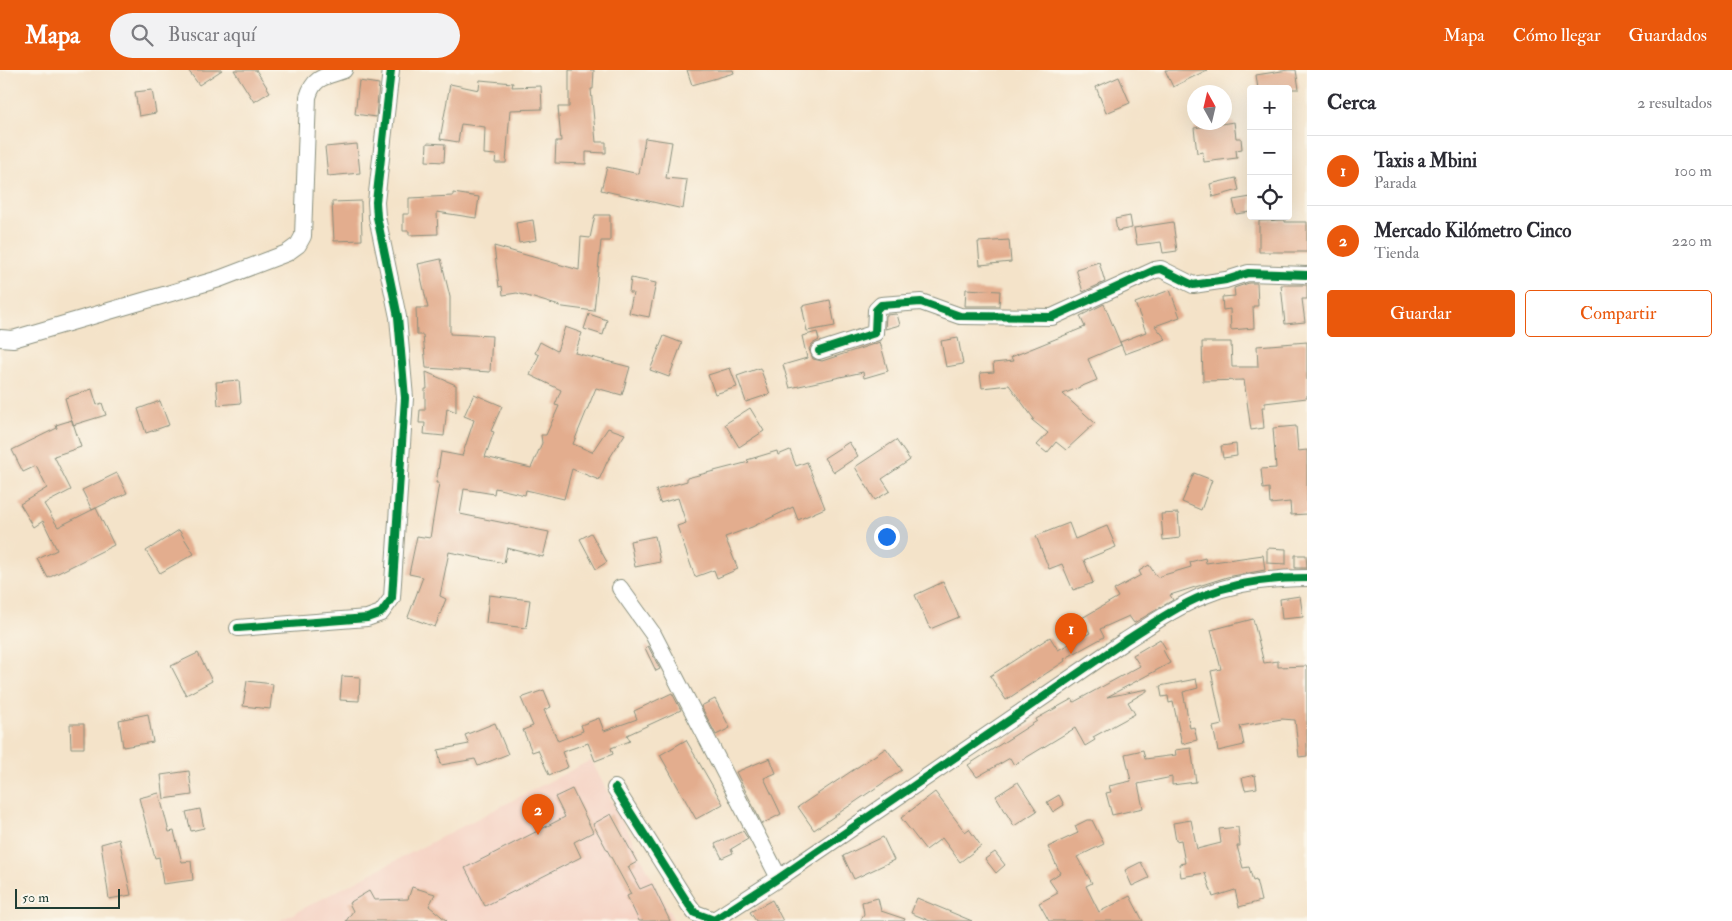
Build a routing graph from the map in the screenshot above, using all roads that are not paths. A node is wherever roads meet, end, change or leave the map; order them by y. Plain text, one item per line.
1 (344, 70) edge
2 (391, 70) edge
3 (1307, 275) edge
4 (0, 338) edge
5 (819, 350) dead end
6 (1307, 578) edge
7 (620, 588) dead end
8 (238, 628) dead end
9 (615, 788) dead end
10 (779, 878) junction
11 (714, 920) edge

1 - 4 street
2 - 8 street
3 - 5 street
6 - 10 street
7 - 10 street
9 - 11 street
10 - 11 street

